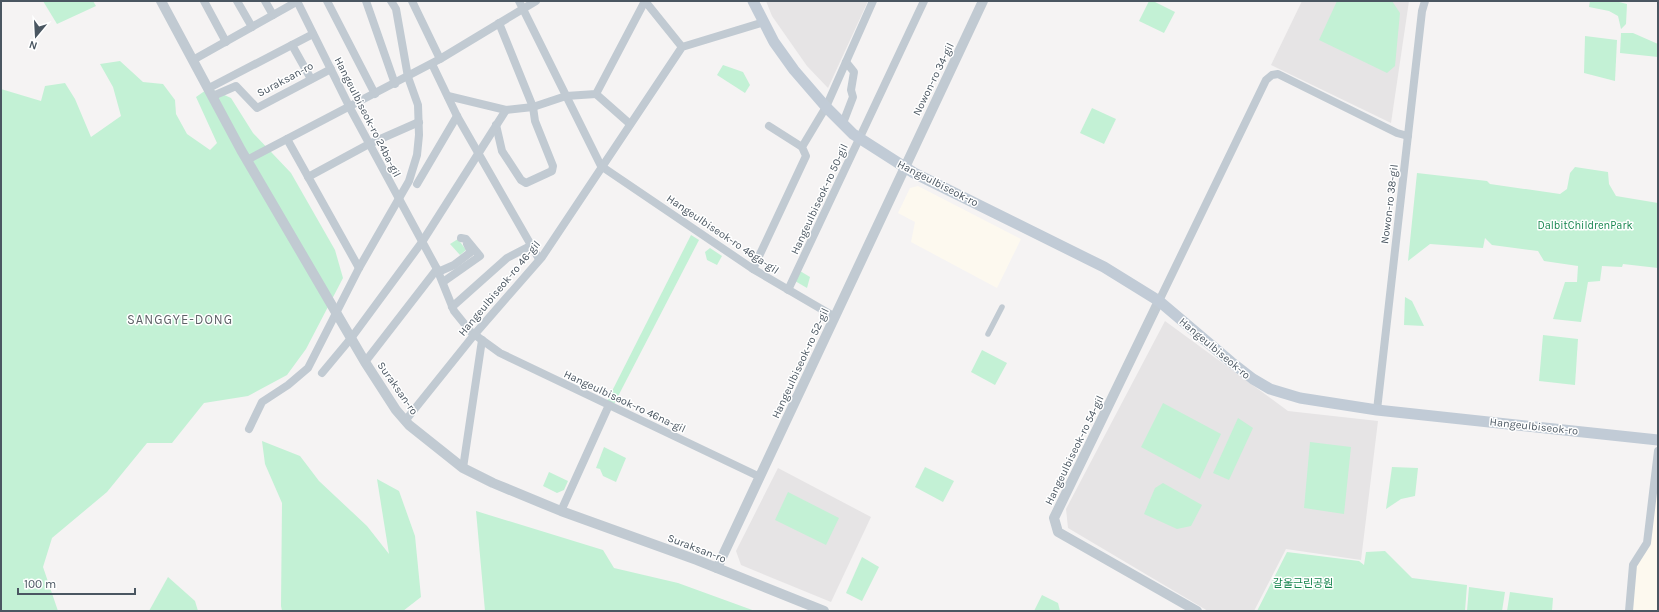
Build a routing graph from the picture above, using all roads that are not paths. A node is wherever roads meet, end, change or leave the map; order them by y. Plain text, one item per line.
1 (161, 1) edge
2 (204, 1) edge
3 (237, 1) edge
4 (265, 1) edge
5 (297, 1) edge
6 (327, 1) edge
7 (366, 1) edge
8 (391, 1) edge
9 (412, 1) edge
10 (536, 1) edge
11 (645, 1) edge
12 (753, 1) edge
13 (873, 1) edge
14 (924, 1) edge
15 (983, 1) edge
16 (1426, 1) edge
17 (521, 5) edge
18 (273, 15) junction
19 (764, 22) junction
20 (500, 23) junction
21 (252, 27) junction
22 (313, 34) junction
23 (226, 42) junction
24 (292, 45) junction
25 (682, 47) junction
26 (440, 59) junction
27 (193, 60) junction
28 (846, 62) junction
29 (432, 64) junction
30 (331, 69) junction
31 (408, 76) junction
32 (311, 79) junction
33 (395, 84) junction
34 (211, 92) junction
35 (375, 94) junction
36 (596, 94) junction
37 (448, 96) junction
38 (566, 96) junction
39 (533, 107) junction
40 (826, 107) junction
41 (350, 108) junction
42 (506, 110) junction
43 (458, 116) junction
44 (419, 122) junction
45 (843, 123) junction
46 (630, 124) junction
47 (496, 125) junction
48 (769, 126) dead end
49 (1408, 136) junction
50 (860, 138) junction
51 (287, 139) junction
52 (369, 144) junction
53 (802, 147) junction
54 (478, 152) junction
55 (247, 160) junction
56 (601, 166) junction
57 (905, 167) junction
58 (308, 177) junction
59 (417, 184) dead end
60 (399, 200) junction
61 (422, 242) junction
62 (532, 245) junction
63 (539, 259) junction
64 (359, 268) junction
65 (753, 269) junction
66 (438, 270) junction
67 (443, 282) junction
68 (788, 290) junction
69 (1159, 301) junction
70 (452, 307) junction
71 (1002, 307) dead end
72 (337, 313) junction
73 (835, 317) junction
74 (474, 334) junction
75 (988, 334) dead end
76 (352, 337) junction
77 (482, 340) junction
78 (365, 362) junction
79 (322, 373) dead end
80 (609, 405) junction
81 (1377, 410) junction
82 (405, 421) junction
83 (249, 429) dead end
84 (1658, 440) edge
85 (1658, 451) edge
86 (463, 468) junction
87 (760, 477) junction
88 (561, 511) junction
89 (717, 568) junction
90 (824, 611) edge
91 (1197, 611) edge
92 (1629, 611) edge

1 - 27 street, Suraksan-ro
2 - 23 street
3 - 21 street
4 - 18 street
5 - 18 street
5 - 22 street, Hangeulbiseok-ro 24ba-gil
6 - 35 street
7 - 33 street
8 - 31 street
9 - 26 street
10 - 17 street
11 - 25 street
11 - 36 street
12 - 19 main road, Hangeulbiseok-ro
13 - 28 street
14 - 50 street, Hangeulbiseok-ro 50-gil
15 - 57 street, Nowon-ro 34-gil
16 - 49 street, Nowon-ro 38-gil
17 - 20 street
17 - 38 street
18 - 21 street
19 - 25 street
19 - 40 main road, Hangeulbiseok-ro
20 - 26 street
20 - 39 street
21 - 23 street
22 - 24 street
22 - 30 street, Hangeulbiseok-ro 24ba-gil
23 - 27 street
24 - 32 street
24 - 34 street
25 - 46 street, Hangeulbiseok-ro 46-gil
26 - 29 street
27 - 34 street, Suraksan-ro
28 - 40 street
28 - 45 street
29 - 31 street
29 - 37 street
30 - 32 street, Suraksan-ro
30 - 41 street, Hangeulbiseok-ro 24ba-gil
31 - 33 street
31 - 44 street
32 - 34 street, Suraksan-ro
33 - 35 street
34 - 55 street, Suraksan-ro
35 - 41 street
36 - 38 street
36 - 46 street
37 - 42 street
37 - 43 street
38 - 39 street
38 - 56 street
39 - 42 street
39 - 47 street
40 - 45 main road, Hangeulbiseok-ro
40 - 53 street
41 - 51 street
41 - 52 street, Hangeulbiseok-ro 24ba-gil
42 - 47 street
43 - 54 street
43 - 59 street
44 - 52 street
44 - 60 street
45 - 50 main road, Hangeulbiseok-ro
46 - 56 street, Hangeulbiseok-ro 46-gil
47 - 54 street
48 - 53 street
49 - 69 street
49 - 81 street, Nowon-ro 38-gil
50 - 57 main road, Hangeulbiseok-ro
50 - 68 street, Hangeulbiseok-ro 50-gil
51 - 55 street
51 - 58 street
52 - 58 street
52 - 60 street, Hangeulbiseok-ro 24ba-gil
53 - 65 street
54 - 61 street
54 - 62 street
55 - 72 street, Suraksan-ro
56 - 63 street, Hangeulbiseok-ro 46-gil
56 - 65 street, Hangeulbiseok-ro 46ga-gil
57 - 69 main road, Hangeulbiseok-ro
57 - 73 street, Hangeulbiseok-ro 52-gil
58 - 64 street
60 - 61 street, Hangeulbiseok-ro 24ba-gil
60 - 64 street
61 - 66 street, Hangeulbiseok-ro 24ba-gil
61 - 76 street
62 - 63 street
62 - 70 street
63 - 74 street, Hangeulbiseok-ro 46-gil
64 - 72 street
65 - 68 street, Hangeulbiseok-ro 46ga-gil
66 - 67 street, Hangeulbiseok-ro 24ba-gil
66 - 67 street
66 - 78 street
67 - 70 street, Hangeulbiseok-ro 24ba-gil
68 - 73 street, Hangeulbiseok-ro 46ga-gil
69 - 81 main road, Hangeulbiseok-ro
69 - 91 street, Hangeulbiseok-ro 54-gil
70 - 74 street, Hangeulbiseok-ro 24ba-gil
71 - 75 street
72 - 76 street, Suraksan-ro
72 - 83 street
73 - 87 street, Hangeulbiseok-ro 52-gil
74 - 77 street, Hangeulbiseok-ro 46na-gil
74 - 82 street, Hangeulbiseok-ro 46-gil
76 - 78 street, Suraksan-ro
76 - 79 street
77 - 80 street, Hangeulbiseok-ro 46na-gil
77 - 86 street
78 - 82 street, Suraksan-ro
80 - 87 street, Hangeulbiseok-ro 46na-gil
80 - 88 street
81 - 84 main road, Hangeulbiseok-ro
82 - 86 street, Suraksan-ro
85 - 92 street
86 - 88 street, Suraksan-ro
87 - 89 street, Hangeulbiseok-ro 52-gil
88 - 89 street, Suraksan-ro
89 - 90 street, Suraksan-ro

